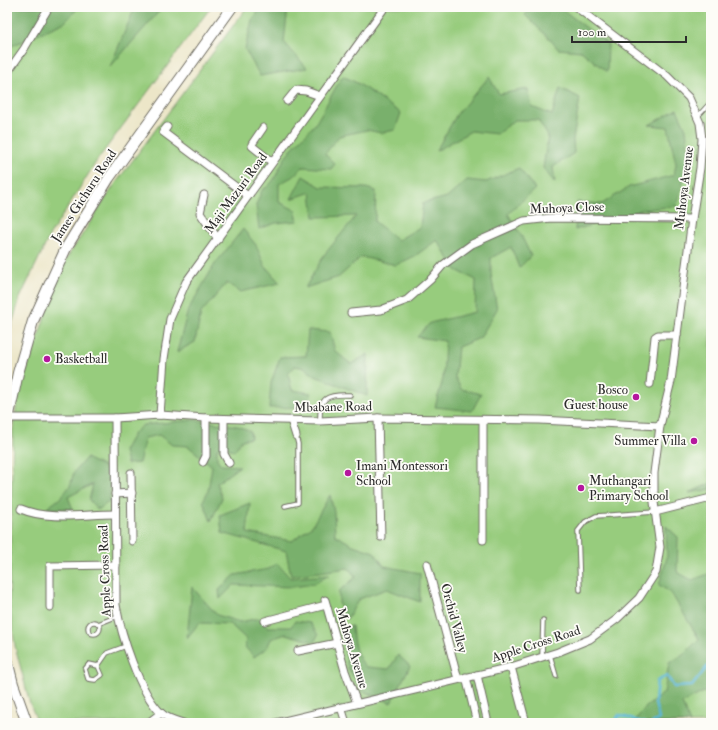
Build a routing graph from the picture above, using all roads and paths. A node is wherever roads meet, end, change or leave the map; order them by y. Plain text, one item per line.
1 (49, 7) edge
2 (232, 7) edge
3 (385, 7) edge
4 (576, 7) edge
5 (7, 72) edge
6 (320, 96) junction
7 (287, 101) dead end
8 (711, 102) edge
9 (698, 116) junction
10 (167, 127) dead end
11 (263, 128) dead end
12 (272, 162) junction
13 (204, 195) dead end
14 (248, 196) junction
15 (692, 219) junction
16 (218, 239) junction
17 (350, 313) dead end
18 (677, 335) junction
19 (650, 384) dead end
20 (350, 395) dead end
21 (160, 415) junction
22 (8, 418) edge
23 (115, 418) junction
24 (206, 418) junction
25 (378, 418) junction
26 (224, 419) junction
27 (291, 420) junction
28 (483, 420) junction
29 (320, 421) junction
30 (7, 424) edge
31 (660, 426) junction
32 (296, 436) joint
33 (203, 462) dead end
34 (229, 464) dead end
35 (131, 473) dead end
36 (132, 493) junction
37 (115, 494) junction
38 (711, 498) edge
39 (285, 506) dead end
40 (21, 508) dead end
41 (655, 512) junction
42 (115, 514) junction
43 (381, 537) dead end
44 (483, 540) dead end
45 (132, 541) dead end
46 (427, 564) dead end
47 (116, 565) junction
48 (580, 590) dead end
49 (50, 607) dead end
50 (118, 616) junction
51 (544, 620) dead end
52 (265, 621) dead end
53 (98, 624) dead end
54 (337, 643) junction
55 (126, 646) junction
56 (298, 652) dead end
57 (546, 656) junction
58 (7, 660) edge
59 (98, 666) junction
60 (511, 667) junction
61 (477, 675) junction
62 (556, 676) dead end
63 (466, 677) junction
64 (458, 679) junction
65 (357, 703) junction
66 (341, 707) junction
67 (161, 713) junction
68 (306, 720) edge
69 (27, 723) edge
70 (148, 723) edge
71 (183, 723) edge
72 (276, 723) edge
73 (346, 723) edge
74 (477, 723) edge
75 (488, 723) edge
76 (526, 723) edge

1 - 5 street
2 - 22 main road, James Gichuru Road
3 - 6 street, Maji Mazuri Road
4 - 9 street, Muhoya Avenue
6 - 7 street
6 - 12 street, Maji Mazuri Road
8 - 9 lane
9 - 15 street, Muhoya Avenue
10 - 14 street
11 - 12 street
12 - 14 street, Maji Mazuri Road
13 - 16 street
14 - 16 street, Maji Mazuri Road
15 - 17 street, Muhoya Close
15 - 18 street, Muhoya Avenue
16 - 21 street, Maji Mazuri Road
18 - 19 street
18 - 31 street, Muhoya Avenue
20 - 29 lane
21 - 23 street, Mbabane Road
21 - 24 street, Mbabane Road
22 - 23 street, Mbabane Road
22 - 30 main road, James Gichuru Road
23 - 37 street, Apple Cross Road
24 - 26 street, Mbabane Road
24 - 33 street
25 - 28 street, Mbabane Road
25 - 29 street, Mbabane Road
25 - 43 street
26 - 27 street, Mbabane Road
26 - 34 street
27 - 29 street, Mbabane Road
27 - 32 street
28 - 31 street, Mbabane Road
28 - 44 street
31 - 41 street, Apple Cross Road
32 - 39 lane
35 - 36 street
36 - 37 street
36 - 45 street
37 - 42 street, Apple Cross Road
38 - 41 street
40 - 42 street
41 - 48 lane
41 - 57 street, Apple Cross Road
42 - 47 street, Apple Cross Road
46 - 64 street, Orchid Valley
47 - 49 street
47 - 50 street, Apple Cross Road
50 - 53 lane
50 - 55 street, Apple Cross Road
51 - 57 lane
52 - 54 street, Muhoya Avenue
54 - 56 street
54 - 65 street, Muhoya Avenue
55 - 59 lane
55 - 67 street, Apple Cross Road
57 - 60 street, Apple Cross Road
57 - 62 lane
58 - 69 main road
59 - 59 lane
60 - 61 street, Apple Cross Road
60 - 76 street
61 - 63 street, Apple Cross Road
61 - 75 street
63 - 64 street, Apple Cross Road
63 - 74 street
64 - 65 street, Apple Cross Road
65 - 66 street, Apple Cross Road
66 - 68 street, Apple Cross Road
66 - 73 street
67 - 70 street
67 - 71 street
68 - 72 street, Apple Cross Road

